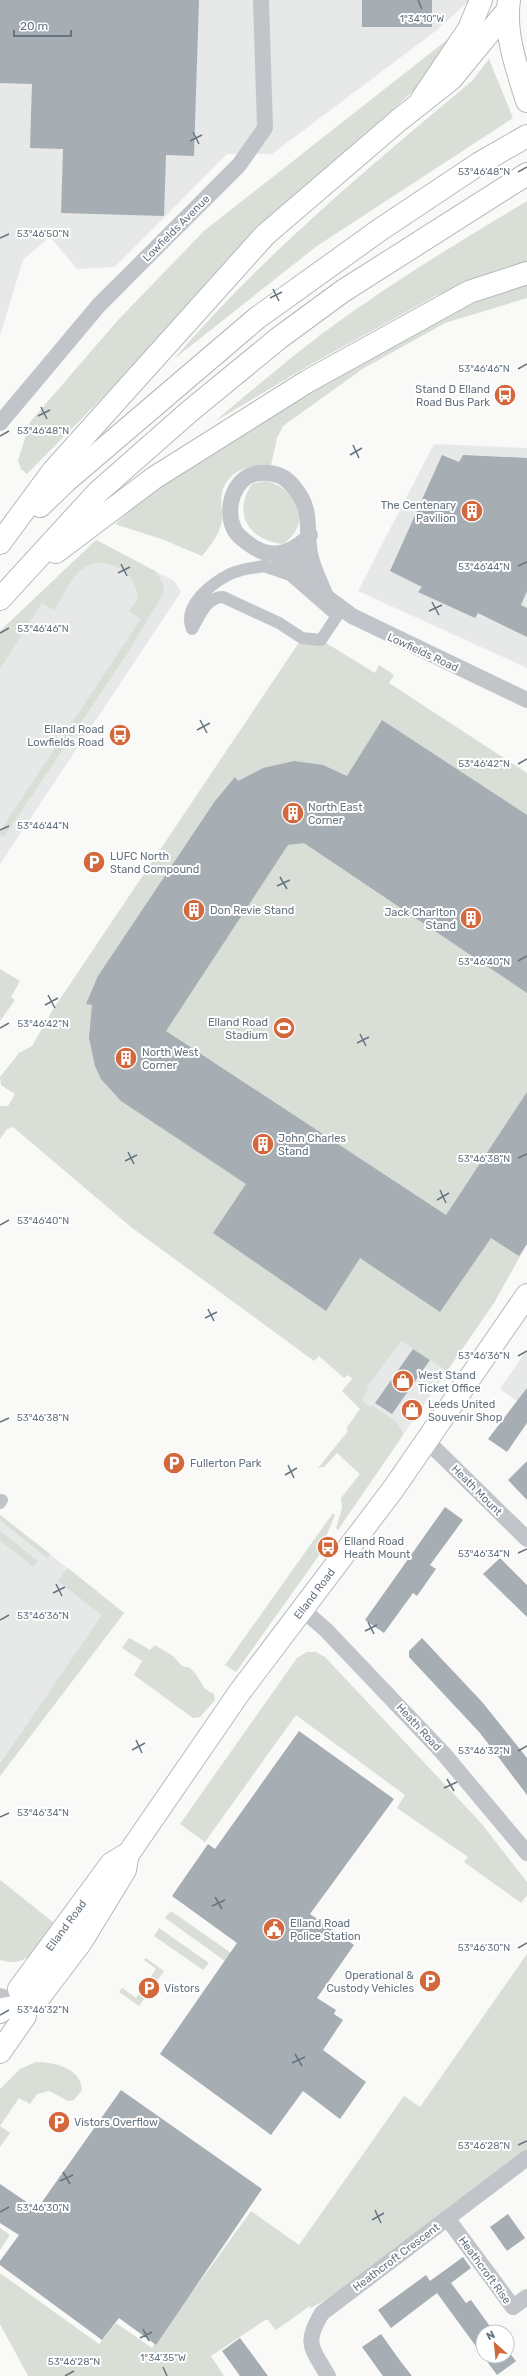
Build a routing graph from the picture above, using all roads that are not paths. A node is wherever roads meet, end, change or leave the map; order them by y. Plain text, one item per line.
1 (261, 0) edge
2 (482, 0) edge
3 (508, 6) edge
4 (527, 101) edge
5 (418, 106) junction
6 (527, 136) edge
7 (527, 174) edge
8 (527, 273) edge
9 (0, 423) edge
10 (60, 476) junction
11 (310, 535) junction
12 (0, 544) edge
13 (277, 555) junction
14 (19, 578) junction
15 (325, 594) junction
16 (0, 599) edge
17 (321, 640) joint
18 (527, 700) edge
19 (527, 1295) edge
20 (427, 1441) junction
21 (527, 1539) edge
22 (302, 1609) junction
23 (527, 1853) edge
24 (0, 1996) edge
25 (25, 2005) junction
26 (0, 2012) edge
27 (0, 2052) edge
28 (527, 2158) edge
29 (447, 2218) junction
30 (527, 2297) edge
31 (328, 2376) edge

1 - 9 street, Lowfields Avenue
2 - 5 main road
3 - 4 main road
3 - 5 main road
5 - 10 main road
6 - 10 main road
7 - 14 main road
8 - 14 main road
10 - 12 main road
11 - 13 street
11 - 13 street
11 - 15 street
13 - 15 street, Lowfields Road
14 - 16 main road
15 - 18 street, Lowfields Road
17 - 17 street
19 - 20 main road, Elland Road
20 - 21 street, Heath Mount
20 - 22 main road, Elland Road
22 - 23 street, Heath Road
22 - 25 main road, Elland Road
24 - 25 street
25 - 26 main road
25 - 27 main road, Elland Road
28 - 29 street, Heathcroft Crescent
29 - 30 street, Heathcroft Rise
29 - 31 street, Heathcroft Crescent

